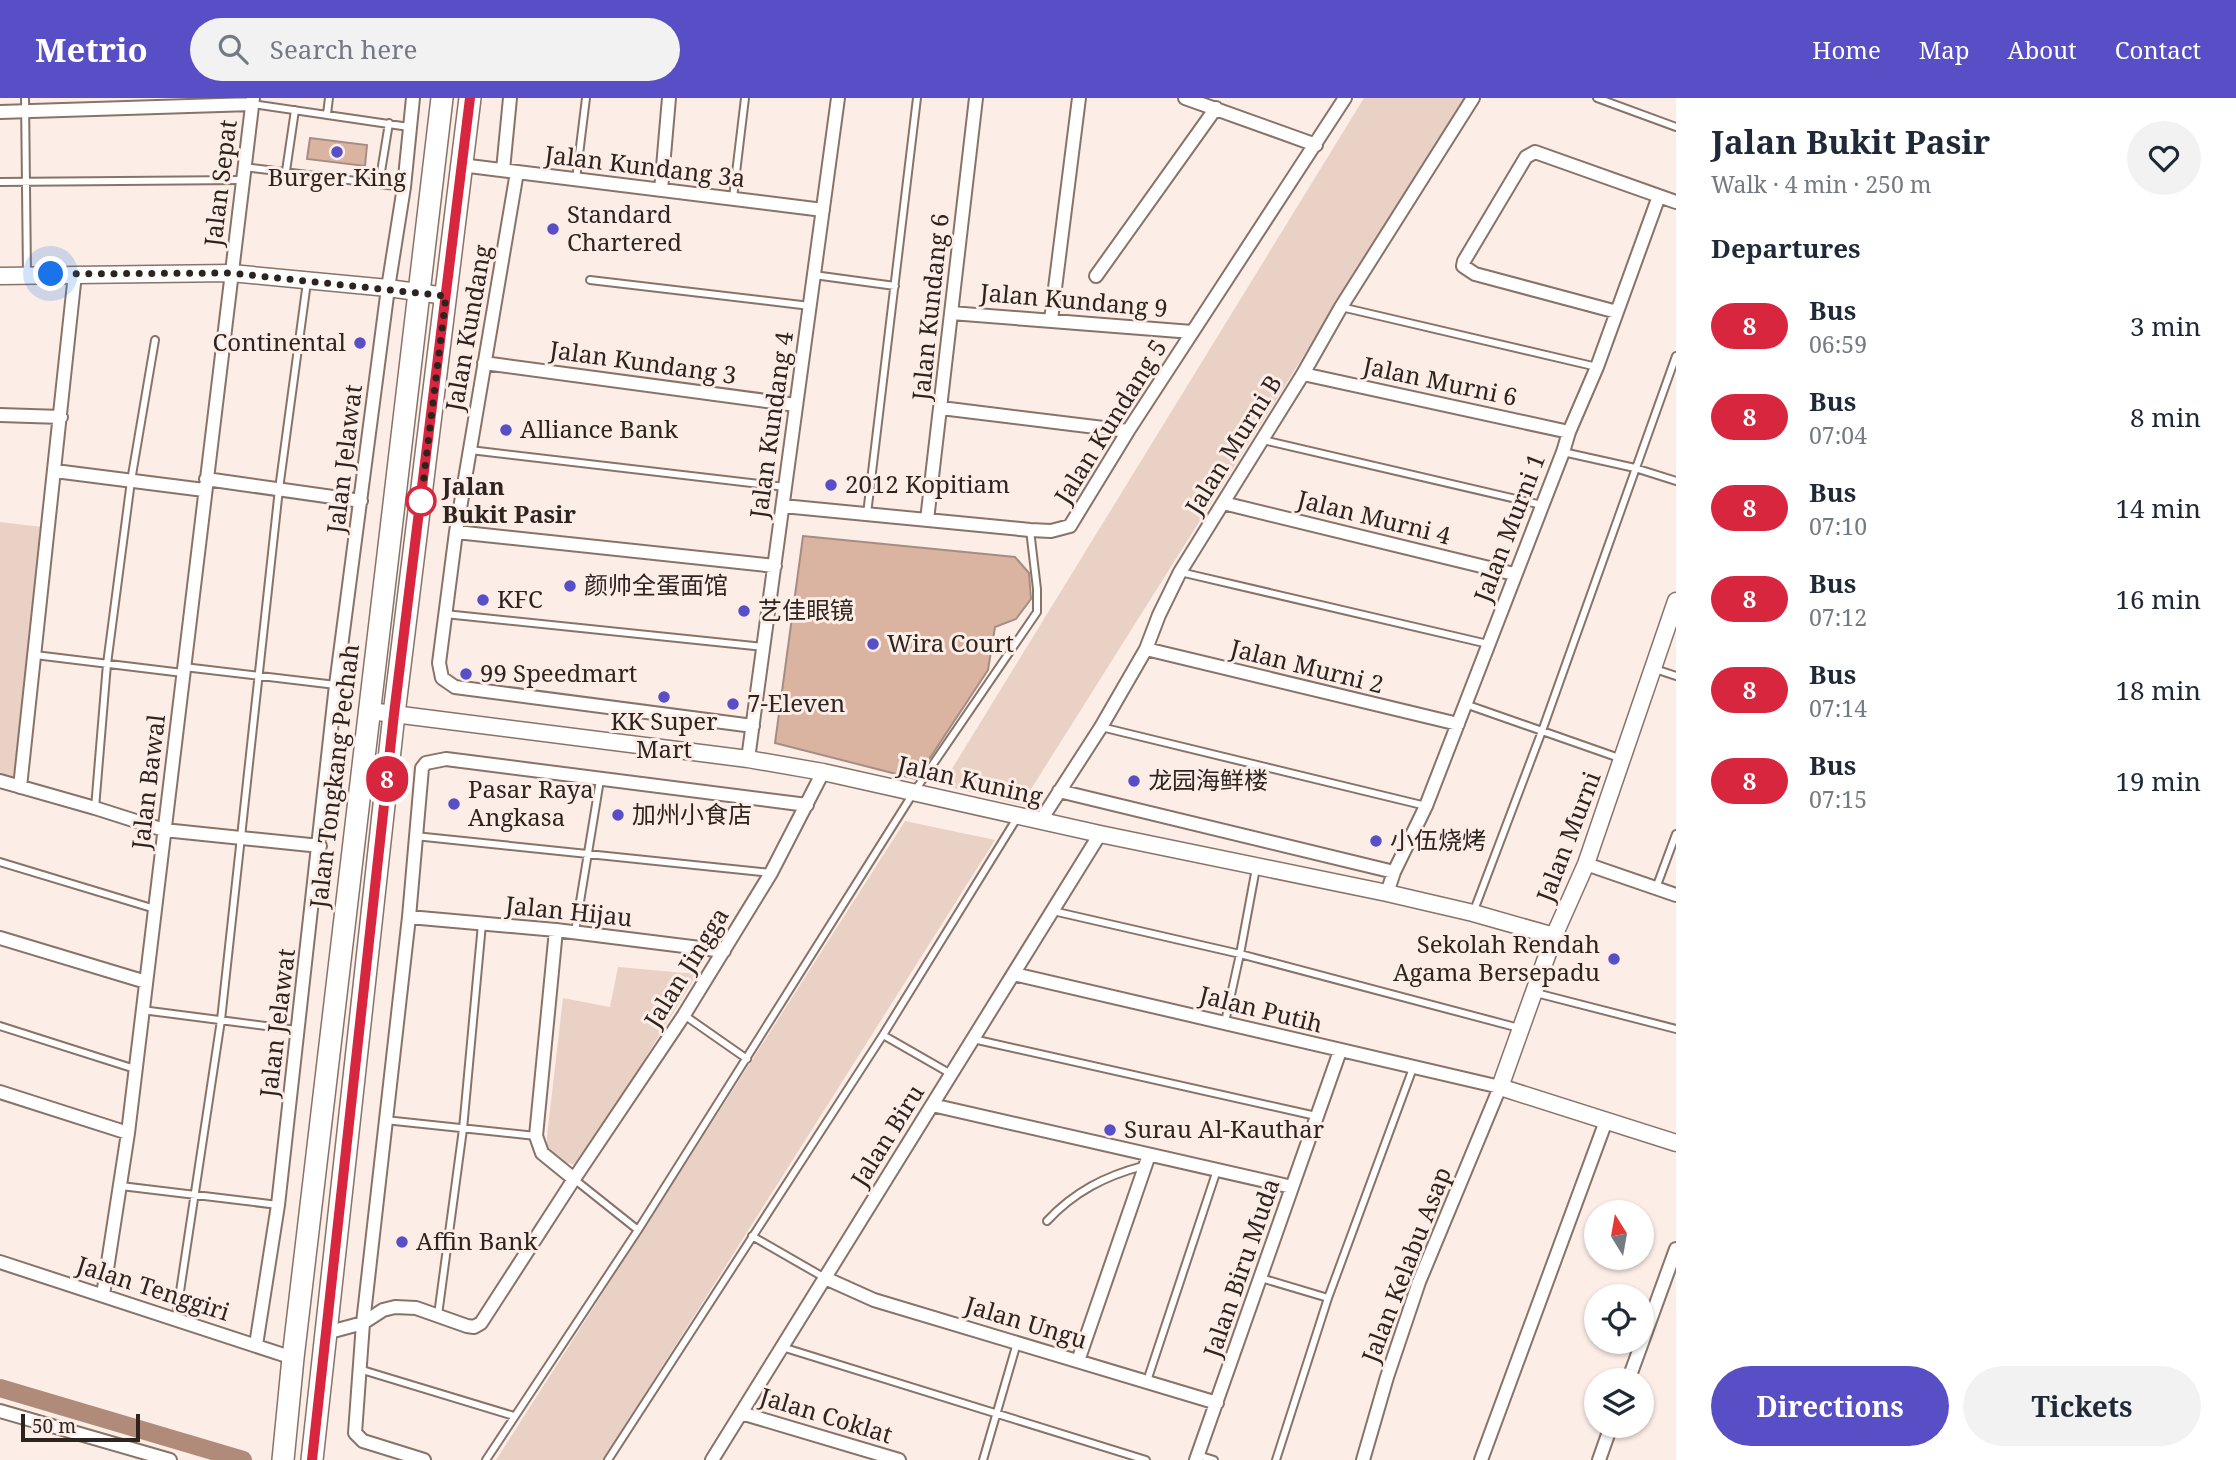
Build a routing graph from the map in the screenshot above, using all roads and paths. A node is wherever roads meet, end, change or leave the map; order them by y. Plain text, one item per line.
1 (24, 98) edge
2 (329, 98) edge
3 (414, 98) edge
4 (442, 98) edge
5 (470, 98) edge
6 (510, 98) edge
7 (586, 98) edge
8 (669, 98) edge
9 (745, 98) edge
10 (838, 98) edge
11 (918, 98) edge
12 (976, 98) edge
13 (1079, 98) edge
14 (1185, 98) edge
15 (1345, 98) edge
16 (1474, 98) edge
17 (1597, 98) edge
18 (252, 101) edge
19 (1216, 108) junction
20 (295, 110) junction
21 (0, 112) edge
22 (25, 112) junction
23 (327, 114) junction
24 (389, 123) junction
25 (410, 127) junction
26 (1676, 127) edge
27 (1316, 145) junction
28 (461, 165) junction
29 (503, 170) junction
30 (286, 171) junction
31 (517, 172) junction
32 (243, 173) junction
33 (576, 179) junction
34 (0, 182) edge
35 (27, 182) junction
36 (379, 184) junction
37 (404, 187) junction
38 (661, 190) junction
39 (1659, 196) junction
40 (733, 198) junction
41 (1676, 202) edge
42 (823, 209) junction
43 (231, 273) junction
44 (75, 274) junction
45 (27, 275) junction
46 (814, 275) junction
47 (0, 276) edge
48 (1096, 276) dead end
49 (307, 280) junction
50 (590, 280) dead end
51 (895, 286) junction
52 (388, 288) junction
53 (419, 292) junction
54 (446, 296) junction
55 (810, 306) junction
56 (1341, 307) junction
57 (1617, 312) junction
58 (951, 313) junction
59 (1051, 320) junction
60 (1192, 332) junction
61 (155, 340) dead end
62 (1676, 356) edge
63 (484, 363) junction
64 (1597, 367) junction
65 (1303, 374) junction
66 (796, 405) junction
67 (941, 408) junction
68 (0, 415) edge
69 (61, 418) junction
70 (1128, 431) junction
71 (1569, 432) junction
72 (1261, 439) junction
73 (470, 450) junction
74 (1563, 452) junction
75 (1635, 468) junction
76 (55, 471) junction
77 (131, 481) junction
78 (1676, 481) edge
79 (205, 484) junction
80 (785, 487) junction
81 (279, 489) junction
82 (361, 501) junction
83 (1223, 503) junction
84 (1542, 505) junction
85 (783, 506) junction
86 (867, 514) junction
87 (927, 520) junction
88 (1030, 530) junction
89 (456, 532) junction
90 (775, 566) junction
91 (1180, 572) junction
92 (1514, 574) junction
93 (1676, 601) edge
94 (445, 614) junction
95 (1488, 645) junction
96 (764, 647) junction
97 (1146, 649) junction
98 (35, 655) junction
99 (107, 664) junction
100 (1653, 668) junction
101 (183, 670) junction
102 (260, 676) junction
103 (1676, 676) edge
104 (336, 685) junction
105 (1465, 704) junction
106 (370, 711) junction
107 (394, 714) junction
108 (1458, 724) junction
109 (753, 726) junction
110 (1101, 727) junction
111 (1542, 731) junction
112 (748, 759) junction
113 (1622, 759) junction
114 (823, 772) junction
115 (600, 780) junction
116 (0, 781) edge
117 (20, 787) junction
118 (1059, 791) junction
119 (914, 792) junction
120 (807, 805) junction
121 (1426, 806) junction
122 (95, 808) junction
123 (1018, 816) junction
124 (1041, 820) junction
125 (164, 830) junction
126 (1100, 834) junction
127 (1676, 834) edge
128 (415, 836) junction
129 (242, 838) junction
130 (320, 846) junction
131 (589, 854) junction
132 (0, 862) edge
133 (1586, 864) junction
134 (1257, 866) junction
135 (1394, 872) junction
136 (771, 873) junction
137 (1656, 889) junction
138 (1387, 893) junction
139 (1676, 895) edge
140 (155, 909) junction
141 (1053, 911) junction
142 (1474, 913) junction
143 (409, 917) junction
144 (482, 923) junction
145 (556, 930) junction
146 (575, 932) junction
147 (1554, 936) junction
148 (0, 937) edge
149 (724, 951) junction
150 (1240, 954) junction
151 (1014, 974) junction
152 (146, 982) junction
153 (1534, 992) junction
154 (142, 1010) junction
155 (684, 1015) junction
156 (221, 1020) junction
157 (1224, 1023) junction
158 (0, 1026) edge
159 (1520, 1029) junction
160 (1676, 1029) edge
161 (298, 1030) junction
162 (883, 1035) junction
163 (973, 1039) junction
164 (1340, 1051) junction
165 (747, 1059) junction
166 (1413, 1068) junction
167 (135, 1070) junction
168 (951, 1074) junction
169 (1500, 1087) junction
170 (0, 1092) edge
171 (932, 1105) junction
172 (1317, 1117) junction
173 (385, 1120) junction
174 (1606, 1121) junction
175 (463, 1129) junction
176 (128, 1133) junction
177 (536, 1136) junction
178 (1676, 1143) edge
179 (1147, 1161) junction
180 (1217, 1170) junction
181 (573, 1179) junction
182 (121, 1186) junction
183 (1292, 1187) junction
184 (196, 1196) junction
185 (278, 1205) junction
186 (1047, 1221) dead end
187 (638, 1230) junction
188 (752, 1236) junction
189 (1676, 1250) edge
190 (0, 1262) edge
191 (825, 1278) junction
192 (1261, 1278) junction
193 (103, 1295) junction
194 (1328, 1298) junction
195 (439, 1315) junction
196 (176, 1318) junction
197 (363, 1323) junction
198 (326, 1334) junction
199 (1017, 1342) junction
200 (256, 1345) junction
201 (782, 1347) junction
202 (293, 1358) junction
203 (1078, 1361) junction
204 (1633, 1368) edge
205 (359, 1369) junction
206 (1146, 1383) junction
207 (1217, 1403) junction
208 (0, 1411) edge
209 (996, 1412) junction
210 (741, 1413) junction
211 (514, 1416) junction
212 (1607, 1438) edge
213 (1197, 1457) edge
214 (170, 1460) edge
215 (283, 1460) edge
216 (312, 1460) edge
217 (424, 1460) edge
218 (486, 1460) edge
219 (608, 1460) edge
220 (712, 1460) edge
221 (898, 1460) edge
222 (983, 1460) edge
223 (1146, 1460) edge
224 (1214, 1460) edge
225 (1276, 1460) edge
226 (1363, 1460) edge
227 (1480, 1460) edge
228 (1599, 1460) edge

1 - 22 lane
2 - 23 lane
3 - 25 street, Jalan Jelawat
4 - 53 main road, Jalan Tongkang Pechah
5 - 28 main road
6 - 29 street
7 - 33 lane
8 - 38 street
9 - 40 lane
10 - 42 street, Jalan Kundang 4
11 - 51 lane
12 - 58 street, Jalan Kundang 6
13 - 59 street
14 - 19 street
15 - 27 street, Jalan Kundang 5
16 - 56 street, Jalan Murni B
17 - 26 lane
18 - 20 lane
18 - 22 street
18 - 32 street, Jalan Sepat
19 - 27 street
19 - 48 street
20 - 23 lane
20 - 30 lane
21 - 22 street
22 - 35 lane
23 - 24 lane
24 - 25 lane
24 - 36 lane
25 - 37 street, Jalan Jelawat
27 - 60 street, Jalan Kundang 5
28 - 29 street, Jalan Kundang 3a
28 - 54 main road
29 - 31 street, Jalan Kundang 3a
30 - 32 lane
30 - 36 lane
31 - 33 street, Jalan Kundang 3a
31 - 63 street, Jalan Kundang
32 - 35 lane
32 - 43 street, Jalan Sepat
33 - 38 street, Jalan Kundang 3a
34 - 35 lane
35 - 45 lane
36 - 37 lane
37 - 52 street, Jalan Jelawat
38 - 40 street, Jalan Kundang 3a
39 - 41 street
39 - 57 street, Jalan Murni 1
39 - 57 street
40 - 42 street, Jalan Kundang 3a
42 - 46 street, Jalan Kundang 4
43 - 44 street
43 - 49 street
43 - 79 street, Jalan Bawal
44 - 45 street
44 - 69 street
45 - 47 street
46 - 51 lane
46 - 55 street, Jalan Kundang 4
49 - 52 street
49 - 81 lane
50 - 55 lane
51 - 86 lane
52 - 53 street
52 - 82 street, Jalan Jelawat
53 - 54 street
53 - 106 main road, Jalan Tongkang Pechah
54 - 107 main road
55 - 66 street, Jalan Kundang 4
56 - 64 lane
56 - 65 street, Jalan Murni B
57 - 64 street, Jalan Murni 1
58 - 59 street, Jalan Kundang 9
58 - 67 street, Jalan Kundang 6
59 - 60 street, Jalan Kundang 9
60 - 70 street, Jalan Kundang 5
61 - 77 lane
62 - 75 lane
63 - 66 street, Jalan Kundang 3
63 - 73 street, Jalan Kundang
64 - 71 street, Jalan Murni 1
65 - 71 street, Jalan Murni 6
65 - 72 street, Jalan Murni B
66 - 80 street, Jalan Kundang 4
67 - 70 street
67 - 87 street, Jalan Kundang 6
68 - 69 street
69 - 76 street
70 - 88 street, Jalan Kundang 5
71 - 74 street, Jalan Murni 1
72 - 83 street, Jalan Murni B
72 - 84 lane
73 - 80 lane
73 - 89 street, Jalan Kundang
74 - 75 lane
74 - 84 street, Jalan Murni 1
75 - 78 lane
75 - 111 lane
76 - 77 street
76 - 98 street
77 - 79 street
77 - 99 lane
79 - 81 street
79 - 101 street, Jalan Bawal
80 - 85 street, Jalan Kundang 4
81 - 82 street
81 - 102 lane
82 - 104 street, Jalan Jelawat
83 - 91 street, Jalan Murni B
83 - 92 street, Jalan Murni 4
84 - 92 street, Jalan Murni 1
85 - 86 street, Jalan Kundang 5
85 - 90 street, Jalan Kundang 4
86 - 87 street, Jalan Kundang 5
87 - 88 street, Jalan Kundang 5
88 - 119 lane
89 - 90 street
89 - 94 street, Jalan Kundang
90 - 96 street, Jalan Kundang 4
91 - 95 lane
91 - 97 street, Jalan Murni B
92 - 95 street, Jalan Murni 1
93 - 100 street, Jalan Murni
94 - 96 lane
94 - 109 street, Jalan Kundang
95 - 105 street, Jalan Murni 1
96 - 109 street, Jalan Kundang 4
97 - 108 street, Jalan Murni 2
97 - 110 street, Jalan Murni B
98 - 99 lane
98 - 117 street
99 - 101 lane
99 - 122 lane
100 - 103 lane
100 - 113 street, Jalan Murni
101 - 102 lane
101 - 125 street, Jalan Bawal
102 - 104 lane
102 - 129 lane
104 - 130 street, Jalan Jelawat
105 - 108 street, Jalan Murni 1
105 - 111 lane
106 - 107 street, Jalan Kuning
106 - 202 main road, Jalan Tongkang Pechah
107 - 112 street, Jalan Kuning
107 - 198 main road
108 - 121 street, Jalan Murni 1
109 - 112 street, Jalan Kundang 4
110 - 118 street, Jalan Murni B
110 - 121 lane
111 - 113 lane
111 - 142 lane
112 - 114 street, Jalan Kuning
113 - 133 street, Jalan Murni
114 - 119 street, Jalan Kuning
114 - 120 street, Jalan Jingga
115 - 120 street
115 - 128 street
115 - 131 lane
116 - 117 street
117 - 122 street
118 - 124 street, Jalan Murni B
118 - 135 street
119 - 123 street, Jalan Kuning
119 - 165 lane
120 - 136 street, Jalan Jingga
121 - 135 street, Jalan Murni 1
122 - 125 street
123 - 124 street, Jalan Kuning
123 - 162 lane
124 - 126 street, Jalan Kuning
125 - 129 street
125 - 140 street, Jalan Bawal
126 - 134 street, Jalan Kuning
126 - 141 street, Jalan Biru
127 - 137 lane
128 - 131 lane
128 - 143 street
129 - 130 street
129 - 156 lane
130 - 161 street, Jalan Jelawat
131 - 136 lane
131 - 146 lane
132 - 140 lane
133 - 137 street
133 - 147 street, Jalan Murni
134 - 138 street, Jalan Kuning
134 - 150 lane
135 - 138 street, Jalan Murni 1
136 - 149 street, Jalan Jingga
137 - 139 street
138 - 142 street, Jalan Kuning
140 - 152 street, Jalan Bawal
141 - 150 lane
141 - 151 street, Jalan Biru
142 - 147 street, Jalan Kuning
143 - 144 street, Jalan Hijau
143 - 173 street
144 - 145 street, Jalan Hijau
144 - 175 lane
145 - 146 street, Jalan Hijau
145 - 177 street
146 - 149 street, Jalan Hijau
147 - 153 street, Jalan Murni
148 - 152 street
149 - 155 street, Jalan Jingga
150 - 157 lane
150 - 159 lane
151 - 157 street, Jalan Putih
151 - 163 street, Jalan Biru
152 - 154 street, Jalan Bawal
153 - 159 street, Jalan Murni
153 - 160 lane
154 - 156 lane
154 - 167 street, Jalan Bawal
155 - 165 lane
155 - 181 street, Jalan Jingga
156 - 161 lane
156 - 184 lane
157 - 164 street, Jalan Putih
158 - 167 lane
159 - 169 street, Jalan Murni
161 - 185 street, Jalan Jelawat
162 - 168 lane
162 - 188 lane
163 - 168 street, Jalan Biru
163 - 172 lane
164 - 166 street, Jalan Putih
164 - 172 street, Jalan Biru Muda
165 - 187 lane
166 - 169 street, Jalan Putih
166 - 194 lane
167 - 176 street, Jalan Bawal
168 - 171 street, Jalan Biru
169 - 174 street
169 - 226 street, Jalan Kelabu Asap
170 - 176 street
171 - 179 street
171 - 191 street, Jalan Biru
172 - 183 street, Jalan Biru Muda
173 - 175 lane
173 - 197 street
174 - 178 street
174 - 227 street
175 - 177 lane
175 - 195 lane
176 - 182 street, Jalan Bawal
177 - 181 street
179 - 180 street
179 - 186 lane
179 - 203 street
180 - 183 street
180 - 206 lane
181 - 187 lane
181 - 195 street, Jalan Jingga
182 - 184 lane
182 - 193 street, Jalan Bawal
183 - 192 street, Jalan Biru Muda
184 - 185 lane
184 - 196 lane
185 - 200 street, Jalan Jelawat
187 - 211 lane
188 - 191 lane
188 - 219 lane
189 - 204 street
190 - 193 street, Jalan Tenggiri
191 - 199 street, Jalan Ungu
191 - 201 street, Jalan Biru
192 - 194 lane
192 - 207 street, Jalan Biru Muda
193 - 196 street, Jalan Tenggiri
194 - 225 lane
195 - 197 street, Jalan Jingga
196 - 200 street, Jalan Tenggiri
197 - 198 street, Jalan Jingga
197 - 205 street
198 - 216 main road
199 - 203 street, Jalan Ungu
199 - 209 lane
200 - 202 street, Jalan Tenggiri
201 - 209 lane
201 - 210 street, Jalan Biru
202 - 215 main road, Jalan Tongkang Pechah
203 - 206 street, Jalan Ungu
205 - 211 lane
205 - 217 street
206 - 207 street, Jalan Ungu
207 - 213 street, Jalan Biru Muda
208 - 214 street
209 - 222 lane
209 - 223 lane
210 - 220 street, Jalan Biru
210 - 221 street, Jalan Coklat
211 - 218 lane
212 - 228 street
213 - 224 lane

